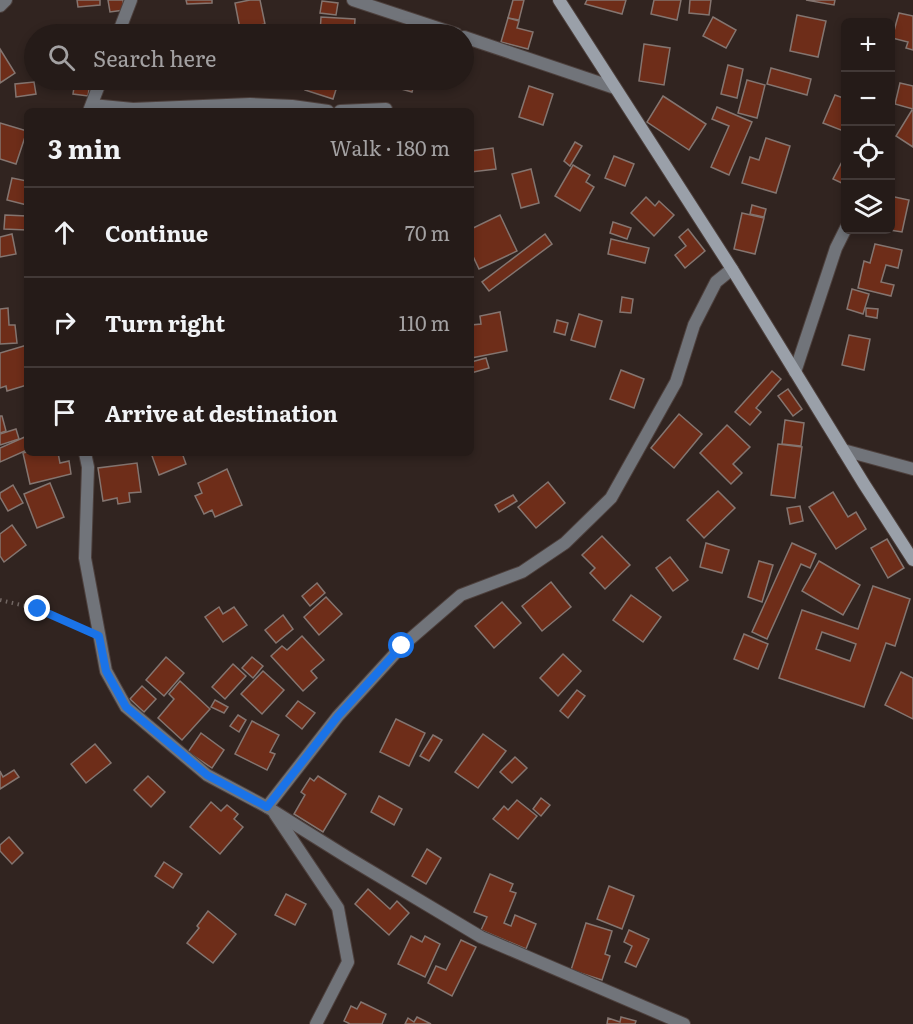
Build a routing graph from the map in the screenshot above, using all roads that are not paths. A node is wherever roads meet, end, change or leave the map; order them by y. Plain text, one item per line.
1 (6, 0) edge
2 (131, 0) edge
3 (354, 0) edge
4 (559, 0) edge
5 (0, 6) edge
6 (122, 24) edge
7 (426, 24) edge
8 (474, 40) edge
9 (615, 88) junction
10 (97, 90) edge
11 (91, 108) edge
12 (156, 108) edge
13 (306, 108) edge
14 (843, 234) edge
15 (732, 269) junction
16 (795, 372) junction
17 (843, 450) junction
18 (86, 456) edge
19 (913, 469) edge
20 (913, 560) edge
21 (270, 808) junction
22 (316, 1024) edge
23 (684, 1024) edge

1 - 5 street
2 - 6 street
3 - 7 street
4 - 9 main road
8 - 9 street
9 - 15 main road
10 - 11 street
12 - 13 street
14 - 16 street
15 - 16 main road
15 - 21 street
16 - 17 main road
17 - 19 street
17 - 20 main road
18 - 21 street
21 - 22 street
21 - 23 street

